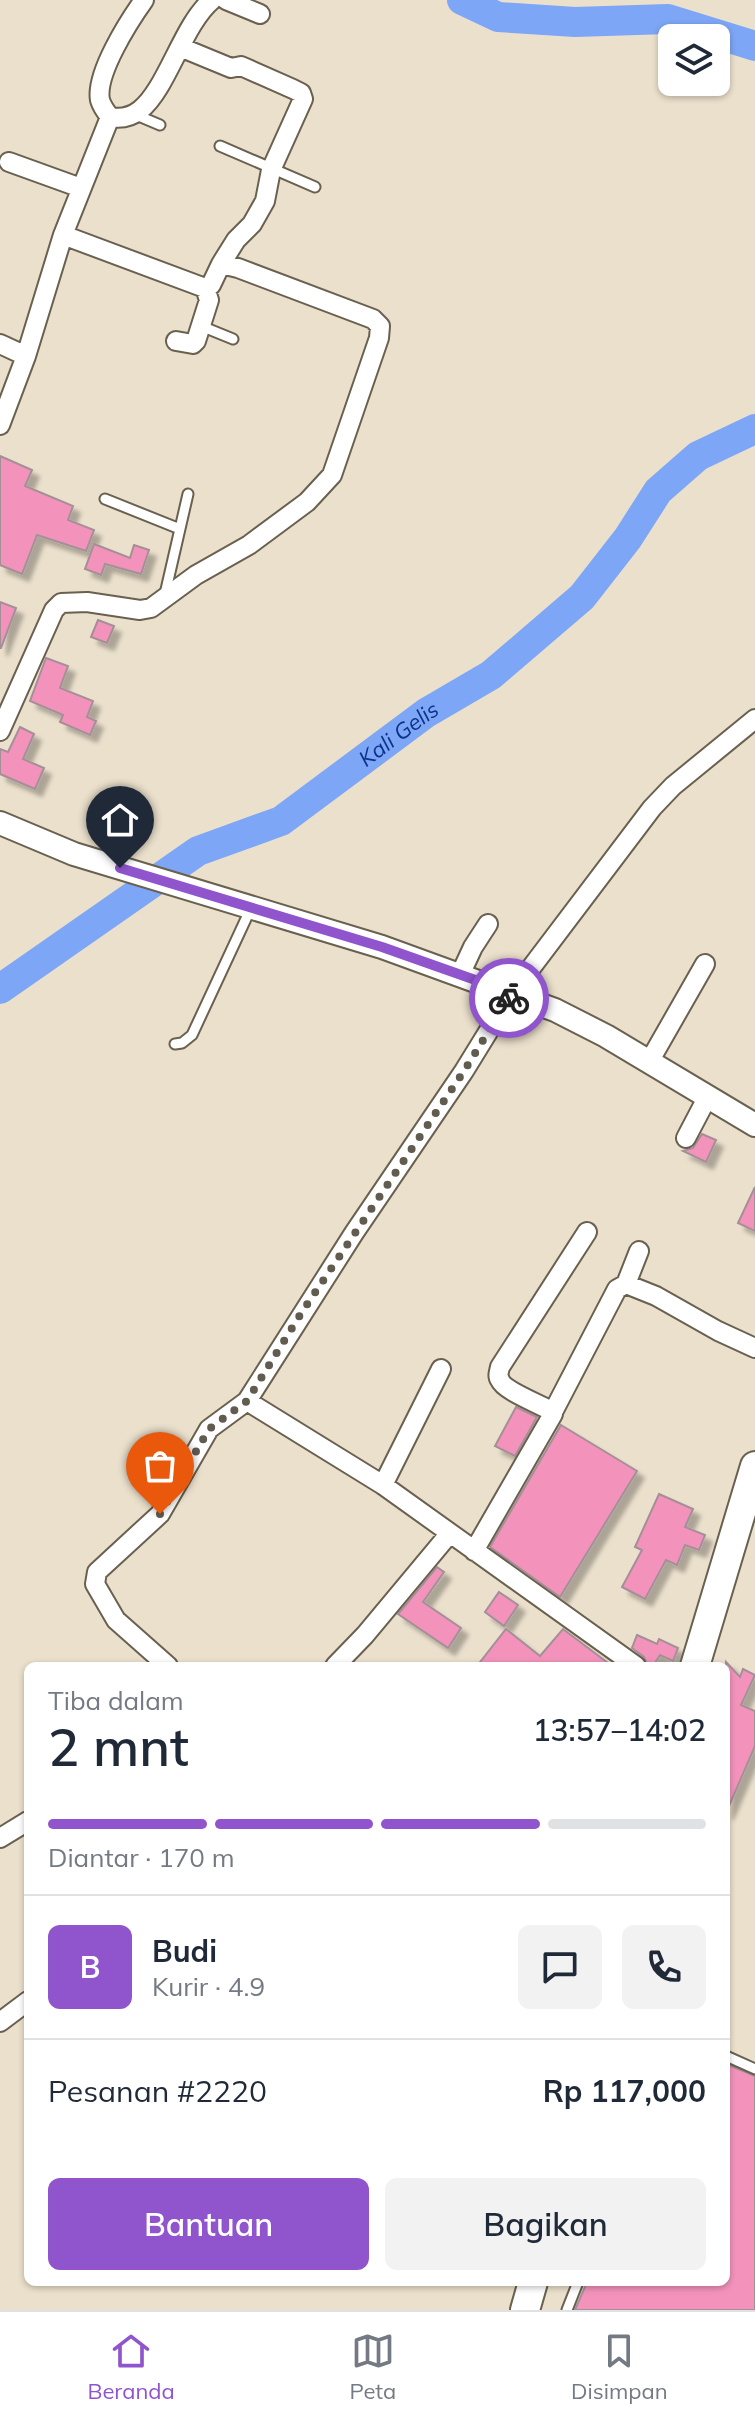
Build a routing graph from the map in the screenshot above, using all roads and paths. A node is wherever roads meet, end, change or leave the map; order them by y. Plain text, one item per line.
1 (144, 0) edge
2 (212, 0) edge
3 (226, 0) edge
4 (260, 14) dead end
5 (180, 47) junction
6 (134, 114) junction
7 (110, 117) junction
8 (160, 125) dead end
9 (220, 146) dead end
10 (9, 162) dead end
11 (271, 170) junction
12 (315, 187) dead end
13 (81, 188) junction
14 (63, 235) junction
15 (221, 264) junction
16 (205, 288) junction
17 (201, 326) junction
18 (233, 339) dead end
19 (176, 341) dead end
20 (0, 344) edge
21 (26, 356) junction
22 (0, 425) edge
23 (188, 494) dead end
24 (105, 499) dead end
25 (180, 529) junction
26 (164, 601) junction
27 (755, 719) edge
28 (1, 729) edge
29 (0, 823) edge
30 (251, 908) junction
31 (488, 924) dead end
32 (705, 964) dead end
33 (460, 975) junction
34 (512, 993) junction
35 (175, 1044) dead end
36 (649, 1062) junction
37 (708, 1096) junction
38 (755, 1125) edge
39 (686, 1138) dead end
40 (587, 1232) dead end
41 (639, 1251) dead end
42 (626, 1284) junction
43 (755, 1348) edge
44 (441, 1369) dead end
45 (247, 1401) junction
46 (553, 1412) junction
47 (755, 1466) edge
48 (383, 1485) junction
49 (450, 1533) junction
50 (474, 1551) junction
51 (163, 1662) edge
52 (339, 1662) edge
53 (630, 1662) edge
54 (696, 1662) edge
55 (24, 1823) edge
56 (0, 1838) edge
57 (24, 2004) edge
58 (0, 2022) edge
59 (730, 2058) edge
60 (755, 2069) edge
61 (532, 2286) edge
62 (576, 2286) edge
63 (525, 2310) edge
64 (567, 2310) edge

1 - 7 street
2 - 5 street
3 - 4 street
5 - 6 street
5 - 11 street
6 - 7 street
6 - 8 lane
7 - 13 street
9 - 11 lane
10 - 13 street
11 - 12 lane
11 - 15 street
13 - 14 street
14 - 16 street
14 - 21 street
15 - 16 street
15 - 26 street
16 - 17 street
17 - 18 lane
17 - 19 street
20 - 21 street
21 - 22 street
23 - 25 lane
24 - 25 lane
25 - 26 lane
26 - 28 street
27 - 34 street
29 - 30 street
30 - 33 street
30 - 35 lane
31 - 33 street
32 - 36 street
33 - 34 street
34 - 36 street
34 - 45 street
36 - 37 street
37 - 38 street
37 - 39 street
40 - 46 street
41 - 42 street
42 - 43 street
42 - 46 street
44 - 48 street
45 - 48 street
45 - 51 street
46 - 50 street
47 - 54 main road
48 - 49 street
49 - 50 street
49 - 52 street
50 - 53 street
55 - 56 street
57 - 58 street
59 - 60 lane
61 - 63 main road
62 - 64 lane

